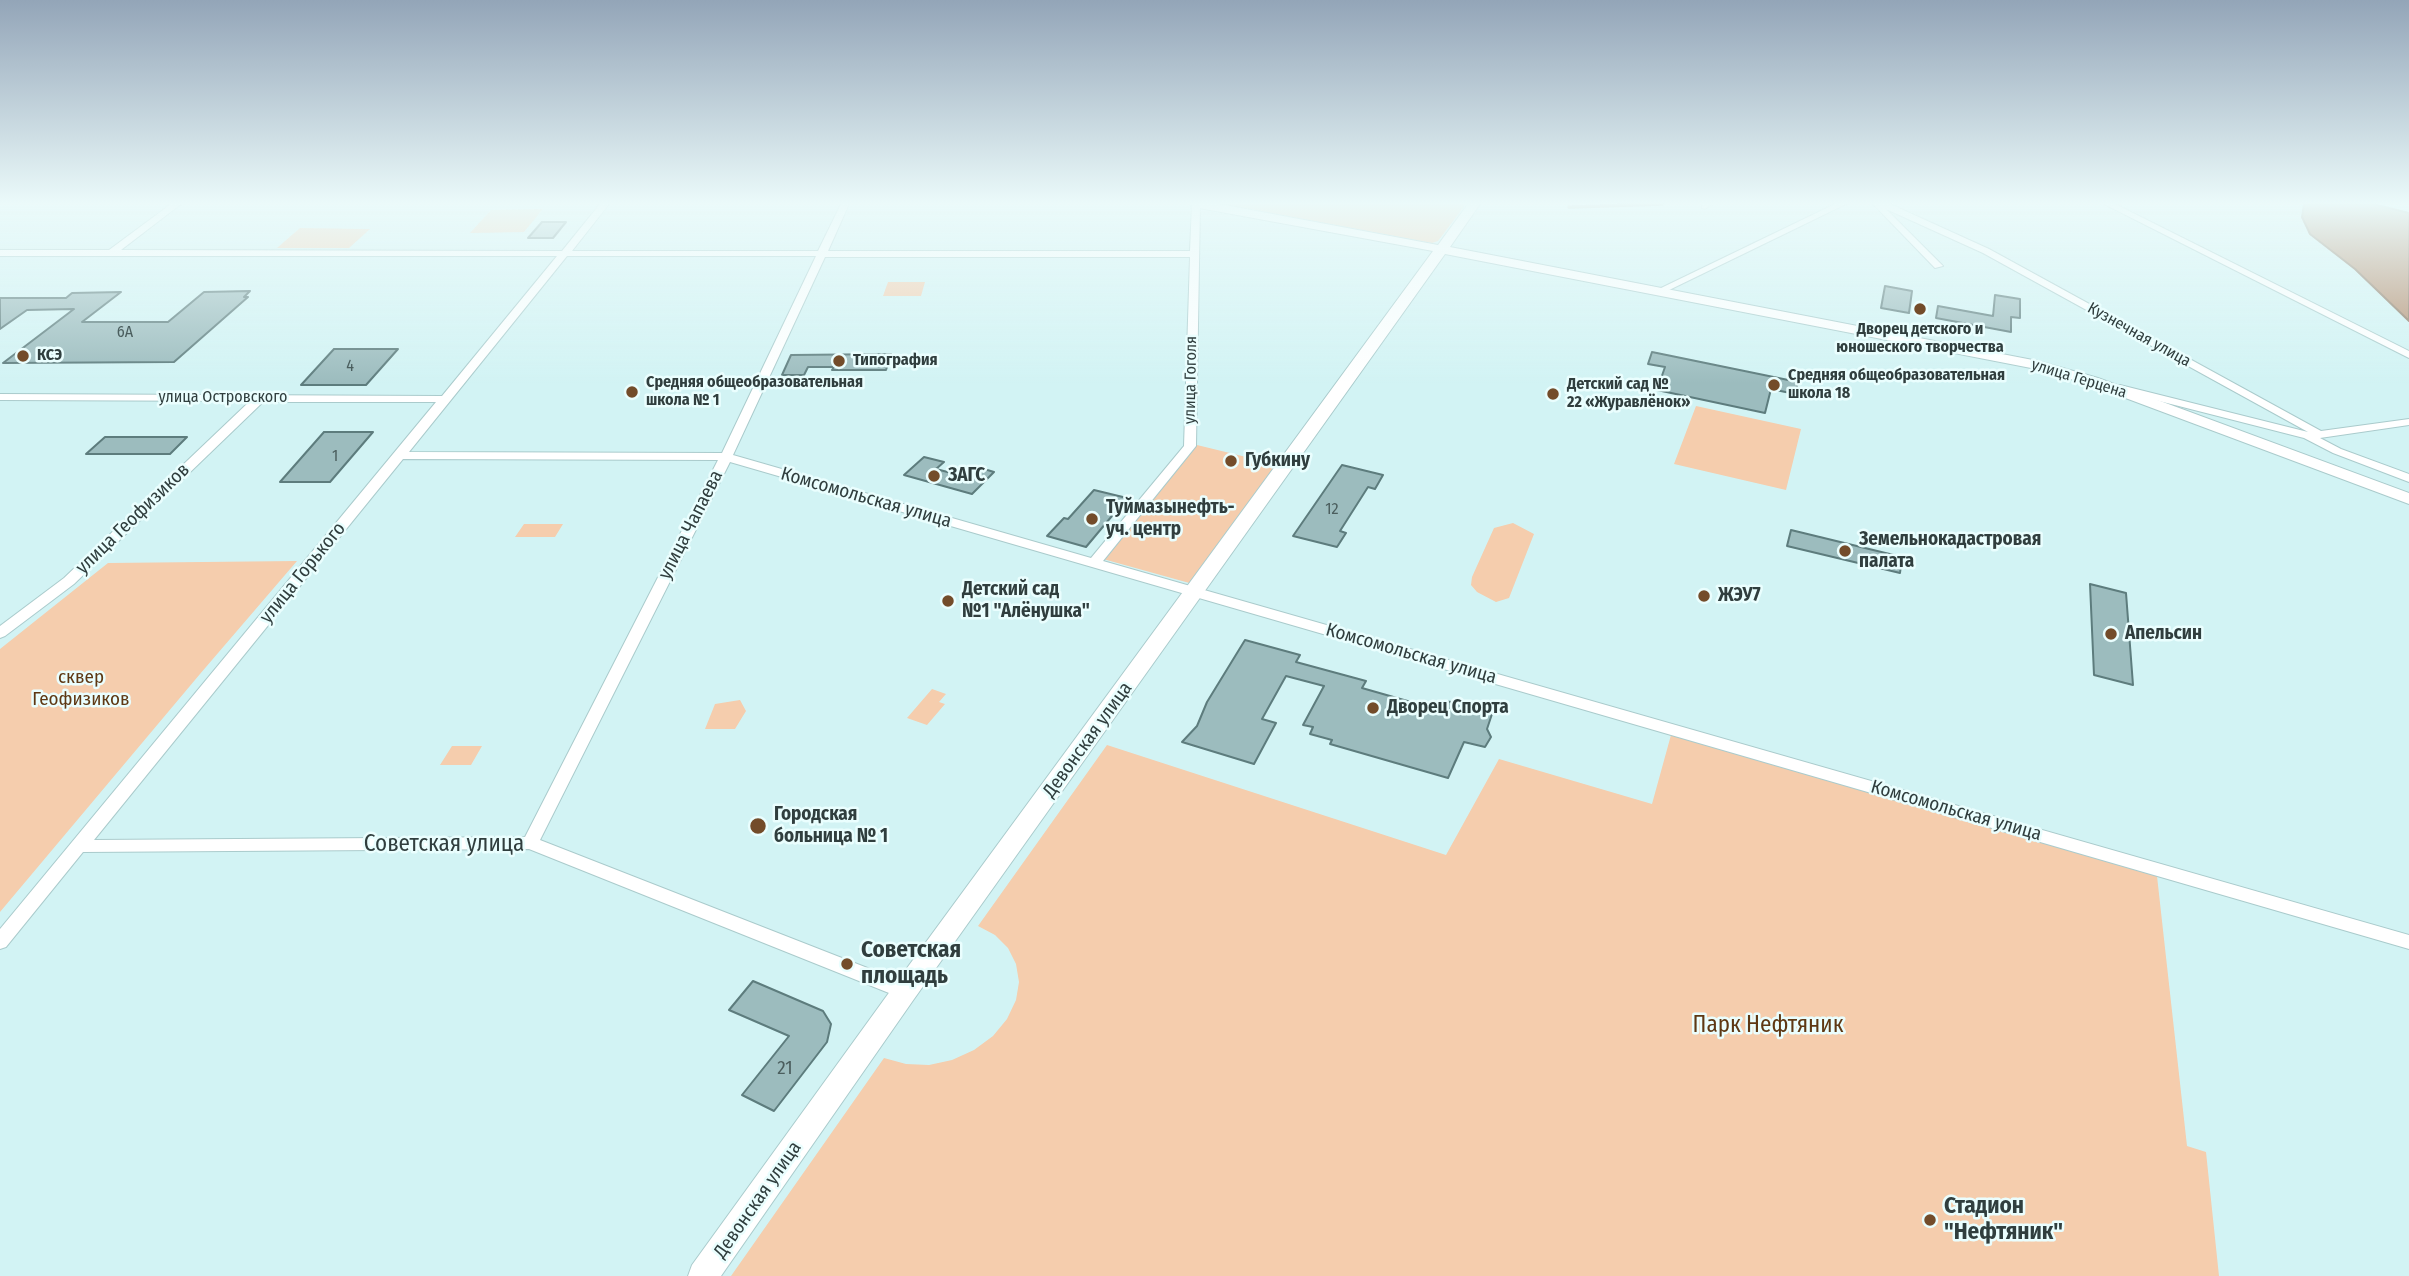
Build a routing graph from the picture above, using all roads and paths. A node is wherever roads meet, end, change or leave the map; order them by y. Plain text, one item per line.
1 (556, 264) edge
2 (817, 264) edge
3 (1193, 264) edge
4 (1433, 264) edge
5 (1521, 264) edge
6 (1717, 264) edge
7 (1936, 264) edge
8 (2008, 264) edge
9 (2227, 264) edge
10 (1938, 266) dead end
11 (1662, 290) junction
12 (2409, 355) edge
13 (2093, 381) junction
14 (0, 397) edge
15 (260, 398) junction
16 (446, 399) junction
17 (2409, 422) edge
18 (2313, 435) junction
19 (400, 455) junction
20 (726, 457) junction
21 (2409, 478) edge
22 (2409, 499) edge
23 (1094, 563) junction
24 (1196, 592) junction
25 (0, 633) edge
26 (530, 843) junction
27 (80, 846) junction
28 (0, 942) edge
29 (2409, 942) edge
30 (905, 991) junction
31 (704, 1276) edge

1 - 16 street, улица Горького
2 - 20 street, улица Чапаева
3 - 23 street, улица Гоголя
4 - 24 main road, Девонская улица
5 - 11 main road, улица Герцена
6 - 11 street
7 - 10 street
8 - 18 street, Кузнечная улица
9 - 12 street
11 - 13 main road, улица Герцена
13 - 18 street
13 - 22 main road, улица Герцена
14 - 15 street, улица Островского
15 - 16 street, улица Островского
15 - 25 street, улица Геофизиков
16 - 19 street, улица Горького
17 - 18 street
18 - 21 street
19 - 20 street, Комсомольская улица
19 - 27 street, улица Горького
20 - 23 street, Комсомольская улица
20 - 26 street, улица Чапаева
23 - 24 street, Комсомольская улица
24 - 29 street, Комсомольская улица
24 - 30 main road, Девонская улица
26 - 27 street, Советская улица
26 - 30 street, Советская улица
27 - 28 street, улица Горького
30 - 31 main road, Девонская улица

